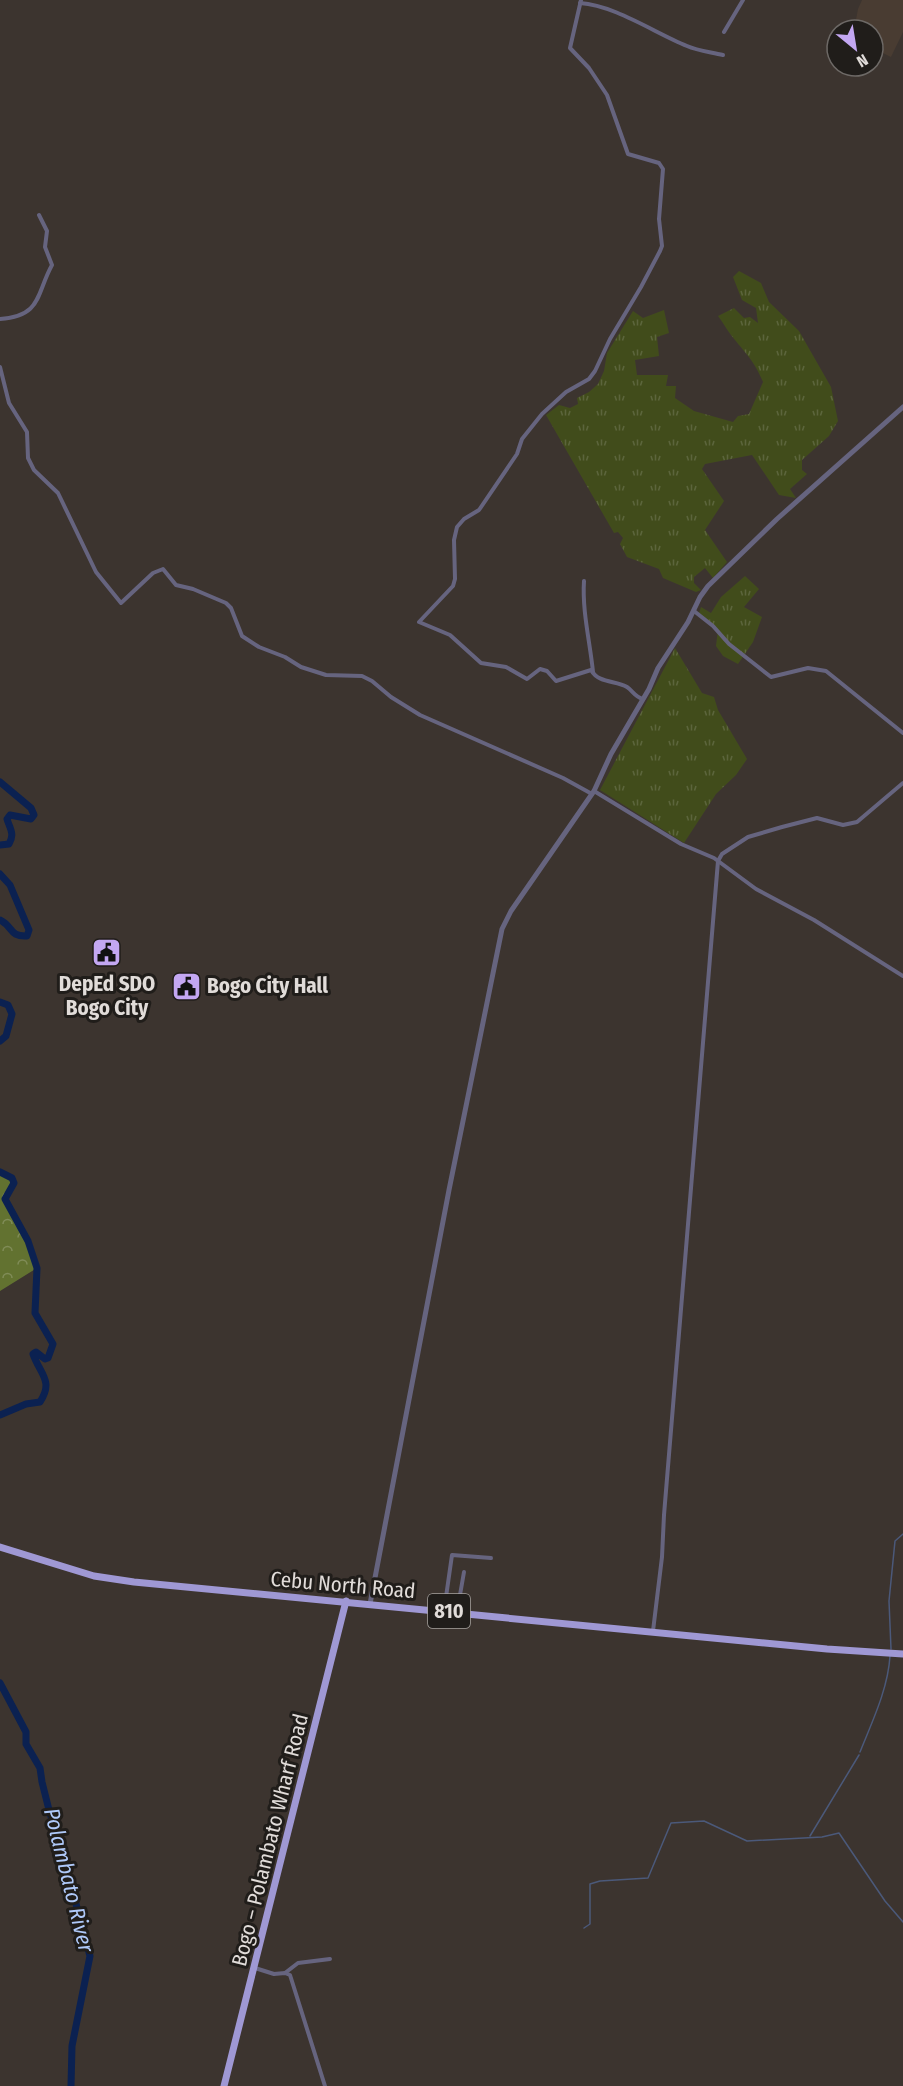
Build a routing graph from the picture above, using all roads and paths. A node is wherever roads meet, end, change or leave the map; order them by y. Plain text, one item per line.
1 (743, 0) edge
2 (580, 2) edge
3 (724, 32) dead end
4 (723, 55) dead end
5 (39, 215) dead end
6 (0, 319) edge
7 (0, 367) edge
8 (903, 407) edge
9 (584, 581) dead end
10 (694, 611) junction
11 (593, 675) junction
12 (643, 699) junction
13 (903, 733) edge
14 (903, 783) edge
15 (593, 793) junction
16 (718, 861) junction
17 (903, 976) edge
18 (0, 1547) edge
19 (491, 1558) dead end
20 (464, 1572) dead end
21 (346, 1601) junction
22 (370, 1604) junction
23 (444, 1611) junction
24 (458, 1612) junction
25 (653, 1631) junction
26 (903, 1654) edge
27 (330, 1959) dead end
28 (255, 1968) junction
29 (285, 1973) junction
30 (224, 2086) edge
31 (325, 2086) edge

1 - 3 street
2 - 4 street
2 - 11 street
5 - 6 street
7 - 15 street
8 - 10 street
9 - 11 street
10 - 12 street
10 - 13 street
11 - 12 street
12 - 15 street
14 - 16 street
15 - 16 street
15 - 22 street
16 - 17 street
16 - 25 street
18 - 21 highway, Cebu North Road / 810
19 - 23 street
20 - 24 street
21 - 22 highway, Cebu North Road / 810
21 - 28 highway, Bogo – Polambato Wharf Road
22 - 23 highway, Cebu North Road / 810
23 - 24 highway, Cebu North Road / 810
24 - 25 highway, Cebu North Road / 810
25 - 26 highway, Cebu North Road / 810
27 - 29 street
28 - 29 street
28 - 30 highway, Bogo – Polambato Wharf Road
29 - 31 street

